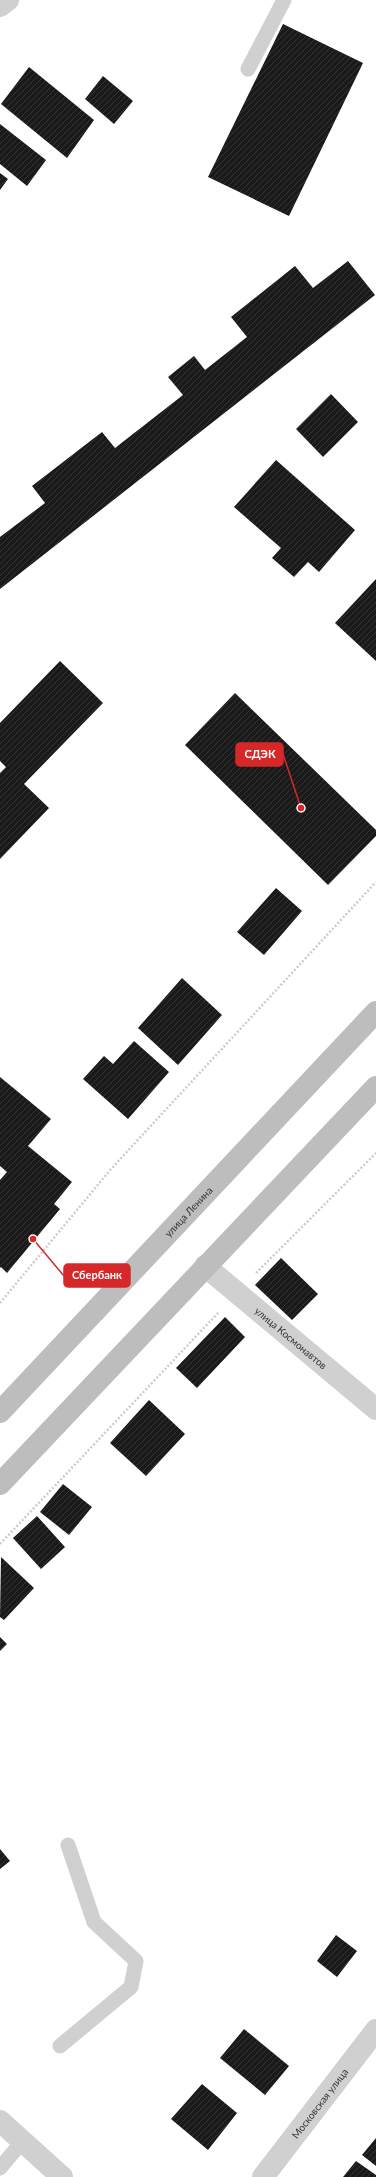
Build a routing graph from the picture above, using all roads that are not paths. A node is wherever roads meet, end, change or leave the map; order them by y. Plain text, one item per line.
1 (8, 0) edge
2 (284, 0) edge
3 (0, 6) edge
4 (248, 69) dead end
5 (376, 1012) edge
6 (376, 1087) edge
7 (205, 1266) junction
8 (376, 1409) edge
9 (0, 1412) edge
10 (0, 1484) edge
11 (68, 1845) dead end
12 (376, 2030) edge
13 (60, 2046) dead end
14 (0, 2121) edge
15 (22, 2142) junction
16 (0, 2168) edge
17 (62, 2177) edge
18 (263, 2177) edge

1 - 3 street
2 - 4 lane
5 - 9 main road, улица Ленина
6 - 7 main road
7 - 8 street, улица Космонавтов
7 - 10 main road
11 - 13 lane
12 - 18 street, Московская улица
14 - 15 street
15 - 16 lane
15 - 17 street

